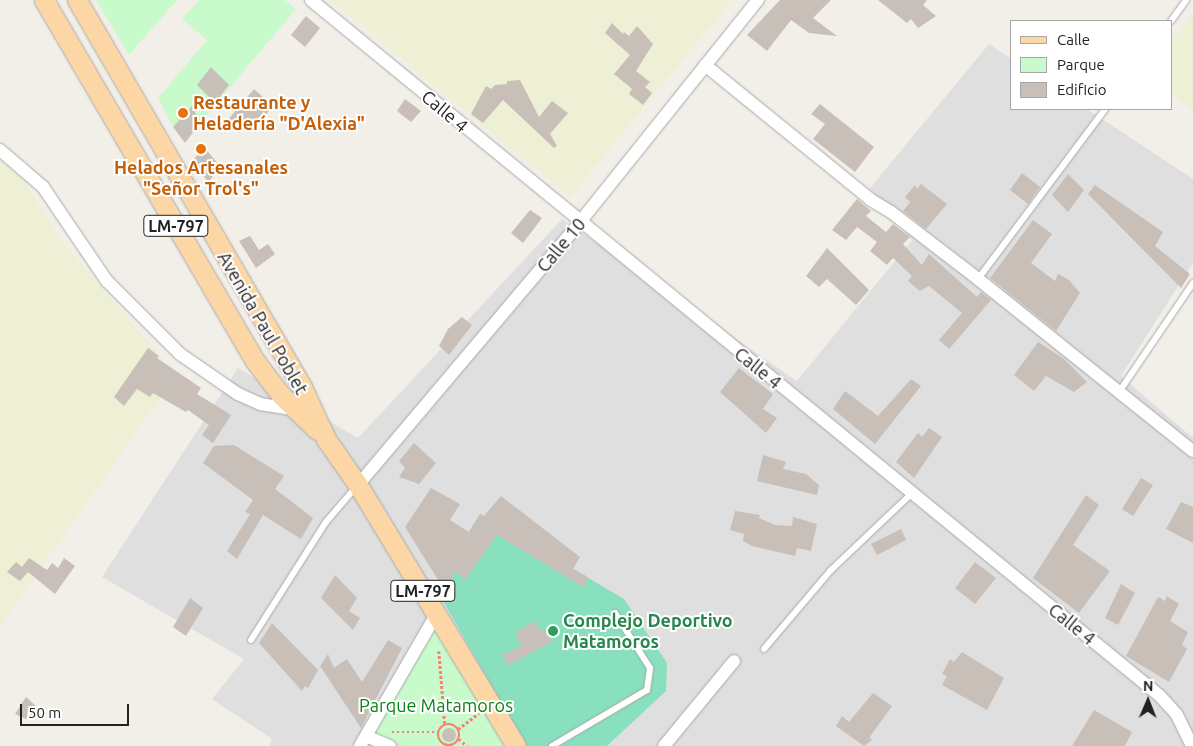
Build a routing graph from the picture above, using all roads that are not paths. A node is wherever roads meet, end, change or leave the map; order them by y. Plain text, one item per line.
1 (44, 0) edge
2 (77, 0) edge
3 (311, 0) edge
4 (758, 0) edge
5 (1186, 0) edge
6 (1171, 20) edge
7 (706, 65) junction
8 (1104, 110) edge
9 (0, 150) edge
10 (580, 222) junction
11 (978, 279) junction
12 (1193, 282) edge
13 (1119, 392) junction
14 (296, 410) junction
15 (326, 439) junction
16 (1193, 451) edge
17 (358, 485) junction
18 (912, 493) junction
19 (437, 613) junction
20 (615, 613) dead end
21 (251, 640) dead end
22 (764, 649) dead end
23 (734, 661) dead end
24 (1189, 728) edge
25 (363, 741) edge
26 (390, 746) edge
27 (516, 746) edge
28 (552, 746) edge
29 (664, 746) edge
30 (1192, 746) edge

1 - 14 main road, Avenida Paul Poblet / LM-797
2 - 15 main road, Avenida Paul Poblet / LM-797
3 - 10 street, Calle 4
4 - 7 street, Calle 10
5 - 6 lane
7 - 10 street, Calle 10
7 - 11 street
8 - 11 lane
9 - 14 street
10 - 17 street, Calle 10
10 - 18 street, Calle 4
11 - 13 street
12 - 13 lane
13 - 16 street
14 - 15 main road, Avenida Paul Poblet / LM-797
15 - 17 main road, Avenida Paul Poblet / LM-797
17 - 19 main road, Avenida Paul Poblet / LM-797
17 - 21 lane
18 - 22 lane
18 - 24 street, Calle 4
19 - 25 street
19 - 27 main road, Avenida Paul Poblet / LM-797
20 - 28 lane
23 - 29 street
24 - 30 street, Calle 4
25 - 26 street

